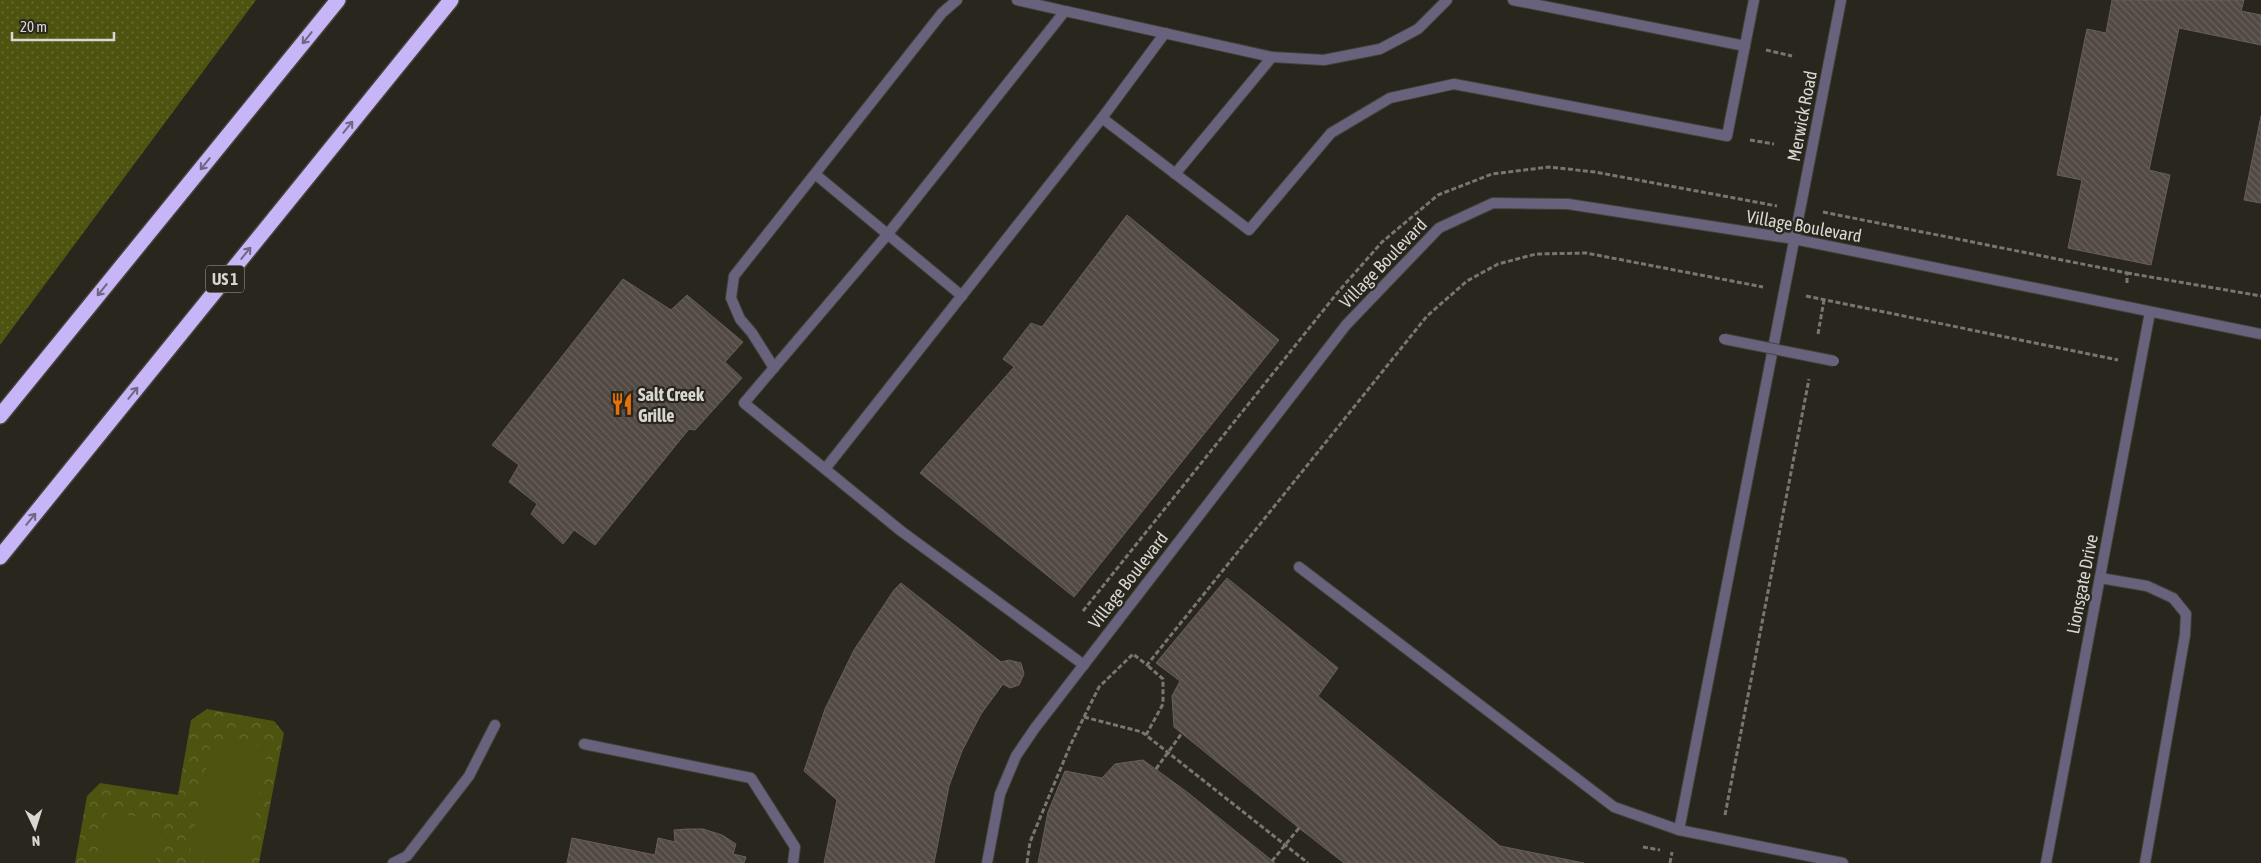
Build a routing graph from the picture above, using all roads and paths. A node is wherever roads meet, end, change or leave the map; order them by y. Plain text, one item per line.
1 (338, 0) edge
2 (451, 0) edge
3 (957, 0) edge
4 (1017, 0) edge
5 (1447, 0) edge
6 (1513, 0) edge
7 (1754, 0) edge
8 (1841, 0) edge
9 (1065, 11) junction
10 (1165, 33) junction
11 (1745, 46) junction
12 (1272, 57) junction
13 (1102, 118) junction
14 (815, 174) junction
15 (1176, 174) junction
16 (1800, 208) junction
17 (887, 235) junction
18 (1794, 239) junction
19 (2127, 273) junction
20 (1784, 292) junction
21 (962, 296) junction
22 (2261, 296) edge
23 (1824, 300) junction
24 (2127, 307) junction
25 (2150, 312) junction
26 (2261, 334) edge
27 (1724, 339) dead end
28 (1817, 339) dead end
29 (1834, 361) dead end
30 (2124, 361) dead end
31 (774, 368) junction
32 (1809, 378) dead end
33 (0, 416) edge
34 (826, 469) junction
35 (0, 557) edge
36 (1299, 567) dead end
37 (2100, 578) junction
38 (1083, 611) dead end
39 (1084, 665) junction
40 (1147, 665) junction
41 (1084, 717) junction
42 (496, 725) dead end
43 (1182, 733) dead end
44 (1146, 735) junction
45 (584, 744) dead end
46 (1156, 769) dead end
47 (1299, 828) dead end
48 (1679, 830) junction
49 (1720, 838) junction
50 (1672, 852) dead end
51 (1272, 860) dead end
52 (393, 863) edge
53 (793, 863) edge
54 (987, 863) edge
55 (1027, 863) edge
56 (1308, 863) edge
57 (1670, 863) edge
58 (1843, 863) edge
59 (2046, 863) edge
60 (2145, 863) edge

1 -> 33 highway
35 -> 2 highway, US 1
3 - 14 street
4 - 9 street
5 - 12 street
6 - 11 street
7 - 11 street
8 - 16 street, Merwick Road
9 - 10 street
9 - 17 street
10 - 12 street
10 - 13 street
11 - 15 street
12 - 15 street
13 - 15 street
13 - 21 street
14 - 17 street
14 - 31 street
16 - 18 street, Merwick Road
16 - 19 path
16 - 38 path
17 - 21 street
17 - 31 street
18 - 20 street, Merwick Road
18 - 24 street, Village Boulevard
18 - 39 street, Village Boulevard
19 - 22 path
19 - 24 path
20 - 23 path
20 - 40 path
20 - 48 street, Merwick Road
21 - 34 street
23 - 28 path
23 - 30 path
24 - 25 street, Village Boulevard
25 - 26 street, Village Boulevard
25 - 37 street, Lionsgate Drive
27 - 29 street, bridge
31 - 34 street
32 - 49 path
34 - 39 street
36 - 48 street
37 - 59 street, Lionsgate Drive
37 - 60 street
39 - 54 street, Village Boulevard
40 - 41 path
40 - 44 path
41 - 44 path
41 - 55 path
42 - 52 street
43 - 46 path, bridge
44 - 56 path
45 - 53 street
47 - 51 path, bridge
48 - 49 street
49 - 58 street
50 - 57 path

